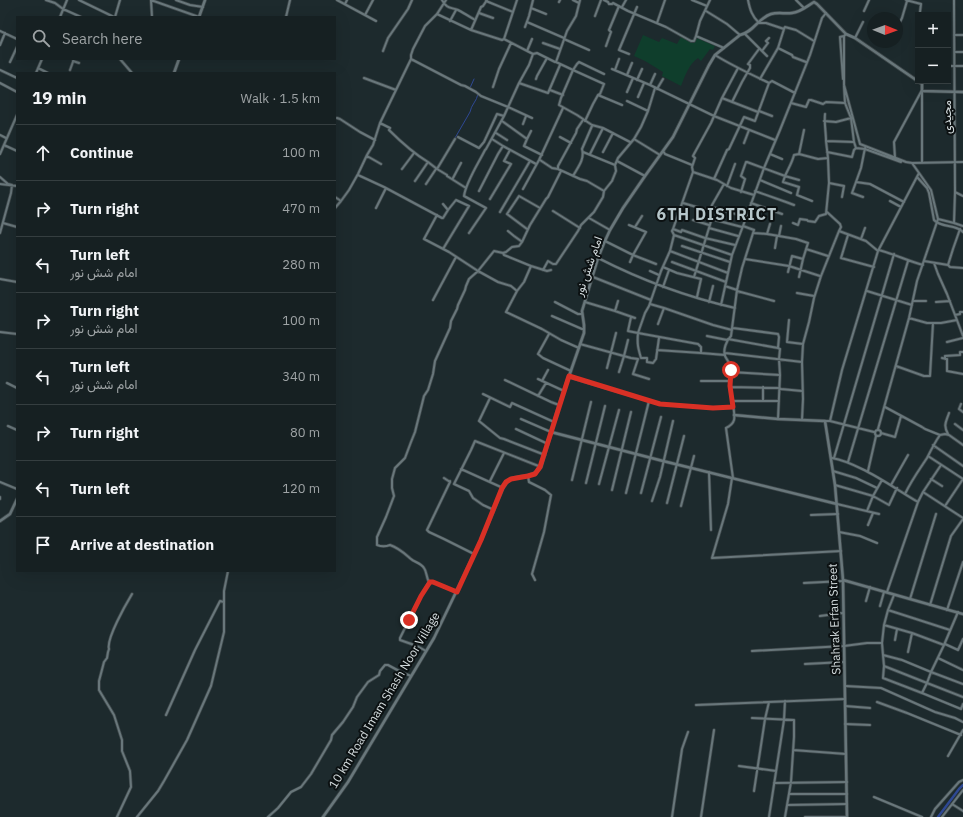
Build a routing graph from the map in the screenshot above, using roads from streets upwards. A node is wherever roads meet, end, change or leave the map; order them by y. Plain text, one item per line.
1 (46, 0) edge
2 (56, 0) edge
3 (67, 0) edge
4 (79, 0) edge
5 (86, 0) edge
6 (120, 0) edge
7 (151, 0) edge
8 (176, 0) edge
9 (205, 0) edge
10 (290, 0) edge
11 (337, 0) edge
12 (347, 0) edge
13 (373, 0) edge
14 (412, 0) edge
15 (442, 0) edge
16 (446, 0) edge
17 (486, 0) edge
18 (517, 0) edge
19 (533, 0) edge
20 (573, 0) edge
21 (601, 0) edge
22 (604, 0) edge
23 (626, 0) edge
24 (665, 0) edge
25 (692, 0) edge
26 (710, 0) edge
27 (748, 0) edge
28 (796, 0) edge
29 (869, 0) edge
30 (907, 0) edge
31 (954, 0) edge
32 (816, 1) edge
33 (912, 1) edge
34 (580, 2) edge
35 (55, 3) junction
36 (85, 3) junction
37 (345, 4) junction
38 (444, 4) junction
39 (619, 6) junction
40 (707, 6) junction
41 (203, 7) junction
42 (622, 7) junction
43 (637, 7) dead end
44 (531, 8) junction
45 (804, 8) junction
46 (63, 9) junction
47 (456, 10) junction
48 (706, 11) junction
49 (864, 11) dead end
50 (513, 12) junction
51 (920, 12) dead end
52 (478, 13) junction
53 (826, 13) junction
54 (436, 14) junction
55 (546, 14) dead end
56 (634, 14) junction
57 (903, 14) edge
58 (365, 15) junction
59 (60, 16) edge
60 (79, 16) edge
61 (113, 16) edge
62 (115, 16) edge
63 (152, 16) edge
64 (196, 16) edge
65 (199, 16) edge
66 (286, 16) edge
67 (595, 16) dead end
68 (493, 18) dead end
69 (475, 20) junction
70 (376, 21) dead end
71 (450, 21) junction
72 (527, 22) junction
73 (863, 22) dead end
74 (656, 23) junction
75 (759, 23) junction
76 (525, 27) dead end
77 (784, 29) junction
78 (471, 30) junction
79 (0, 31) edge
80 (5, 33) junction
81 (746, 34) junction
82 (740, 35) junction
83 (845, 35) junction
84 (954, 35) junction
85 (963, 35) edge
86 (696, 36) junction
87 (16, 38) edge
88 (769, 38) dead end
89 (855, 38) junction
90 (504, 39) junction
91 (532, 39) dead end
92 (564, 39) junction
93 (815, 41) junction
94 (511, 43) junction
95 (543, 43) dead end
96 (0, 45) edge
97 (606, 46) dead end
98 (724, 48) junction
99 (778, 48) junction
100 (16, 49) edge
101 (560, 49) junction
102 (759, 49) junction
103 (589, 50) dead end
104 (383, 51) dead end
105 (527, 51) junction
106 (762, 51) junction
107 (954, 52) junction
108 (963, 52) edge
109 (533, 54) junction
110 (629, 54) dead end
111 (715, 55) junction
112 (767, 56) dead end
113 (548, 58) junction
114 (411, 59) junction
115 (619, 59) dead end
116 (42, 60) edge
117 (74, 60) edge
118 (121, 60) edge
119 (125, 60) edge
120 (179, 60) edge
121 (10, 62) dead end
122 (556, 62) junction
123 (632, 62) dead end
124 (806, 62) junction
125 (123, 63) junction
126 (79, 64) dead end
127 (560, 65) junction
128 (951, 66) edge
129 (955, 66) junction
130 (963, 66) edge
131 (38, 68) junction
132 (738, 68) junction
133 (612, 69) dead end
134 (642, 69) dead end
135 (0, 70) edge
136 (70, 70) dead end
137 (573, 70) junction
138 (615, 70) junction
139 (36, 72) edge
140 (46, 72) edge
141 (131, 72) edge
142 (174, 72) edge
143 (748, 72) junction
144 (604, 74) dead end
145 (655, 74) dead end
146 (626, 76) junction
147 (16, 78) edge
148 (364, 78) dead end
149 (633, 78) junction
150 (536, 79) dead end
151 (662, 79) dead end
152 (760, 79) junction
153 (637, 80) junction
154 (0, 83) edge
155 (519, 83) junction
156 (644, 83) junction
157 (769, 83) junction
158 (650, 86) junction
159 (493, 87) dead end
160 (656, 89) junction
161 (396, 90) junction
162 (550, 90) junction
163 (922, 90) junction
164 (16, 91) edge
165 (627, 92) dead end
166 (955, 92) junction
167 (963, 92) edge
168 (795, 93) junction
169 (563, 95) junction
170 (598, 95) junction
171 (638, 97) dead end
172 (722, 98) junction
173 (627, 101) dead end
174 (732, 102) junction
175 (845, 103) junction
176 (849, 103) junction
177 (791, 104) junction
178 (622, 105) dead end
179 (688, 105) junction
180 (508, 107) junction
181 (563, 108) junction
182 (648, 111) junction
183 (759, 111) junction
184 (825, 114) dead end
185 (504, 116) junction
186 (526, 116) junction
187 (714, 116) junction
188 (772, 116) dead end
189 (16, 117) edge
190 (337, 118) dead end
191 (532, 118) dead end
192 (851, 118) junction
193 (502, 121) junction
194 (584, 121) junction
195 (824, 121) junction
196 (380, 123) junction
197 (523, 124) dead end
198 (592, 126) junction
199 (740, 127) junction
200 (603, 128) junction
201 (749, 130) junction
202 (804, 130) dead end
203 (531, 131) dead end
204 (496, 133) junction
205 (613, 133) junction
206 (0, 135) edge
207 (458, 137) dead end
208 (560, 137) dead end
209 (6, 138) junction
210 (455, 139) dead end
211 (492, 139) junction
212 (527, 139) junction
213 (634, 139) junction
214 (375, 140) junction
215 (506, 140) dead end
216 (776, 140) junction
217 (826, 141) junction
218 (571, 142) junction
219 (630, 142) junction
220 (854, 142) junction
221 (744, 143) dead end
222 (4, 145) junction
223 (503, 146) junction
224 (856, 148) junction
225 (865, 148) junction
226 (510, 150) junction
227 (16, 151) edge
228 (663, 151) junction
229 (583, 152) junction
230 (603, 152) dead end
231 (827, 152) junction
232 (770, 153) junction
233 (0, 154) edge
234 (414, 154) junction
235 (799, 154) junction
236 (542, 155) junction
237 (590, 155) junction
238 (660, 155) junction
239 (367, 156) junction
240 (828, 158) junction
241 (894, 158) junction
242 (782, 159) dead end
243 (539, 160) junction
244 (530, 161) junction
245 (617, 161) junction
246 (428, 162) junction
247 (906, 162) junction
248 (954, 162) junction
249 (963, 162) edge
250 (912, 163) junction
251 (922, 163) junction
252 (381, 164) dead end
253 (461, 164) dead end
254 (537, 164) junction
255 (735, 164) dead end
256 (615, 165) junction
257 (692, 165) junction
258 (764, 168) junction
259 (402, 169) dead end
260 (437, 169) junction
261 (558, 169) junction
262 (561, 171) junction
263 (693, 172) junction
264 (919, 173) junction
265 (358, 175) junction
266 (573, 176) junction
267 (645, 176) junction
268 (785, 176) junction
269 (0, 177) edge
270 (917, 177) junction
271 (453, 179) junction
272 (714, 179) junction
273 (415, 180) dead end
274 (760, 180) junction
275 (799, 180) dead end
276 (856, 182) junction
277 (829, 183) junction
278 (0, 184) edge
279 (426, 184) dead end
280 (724, 184) junction
281 (12, 185) junction
282 (16, 186) edge
283 (727, 186) junction
284 (386, 188) junction
285 (466, 189) junction
286 (523, 189) dead end
287 (479, 191) dead end
288 (604, 191) junction
289 (755, 191) junction
290 (741, 192) junction
291 (791, 192) dead end
292 (955, 192) junction
293 (754, 195) junction
294 (963, 196) edge
295 (842, 197) dead end
296 (863, 197) dead end
297 (336, 198) edge
298 (490, 199) dead end
299 (342, 201) junction
300 (812, 201) dead end
301 (890, 201) dead end
302 (904, 202) junction
303 (683, 203) junction
304 (751, 203) junction
305 (442, 204) dead end
306 (794, 205) dead end
307 (336, 207) edge
308 (712, 207) junction
309 (901, 207) junction
310 (376, 208) dead end
311 (540, 208) junction
312 (448, 210) junction
313 (553, 211) dead end
314 (710, 211) junction
315 (500, 212) dead end
316 (827, 212) junction
317 (782, 214) dead end
318 (437, 215) junction
319 (642, 216) dead end
320 (746, 217) junction
321 (589, 218) junction
322 (710, 219) junction
323 (938, 219) junction
324 (693, 220) dead end
325 (3, 223) junction
326 (793, 223) dead end
327 (937, 223) junction
328 (954, 223) junction
329 (770, 224) dead end
330 (628, 225) dead end
331 (781, 226) dead end
332 (963, 226) edge
333 (16, 227) edge
334 (635, 227) junction
335 (709, 227) junction
336 (742, 227) junction
337 (580, 228) junction
338 (865, 228) dead end
339 (528, 229) junction
340 (673, 229) junction
341 (960, 229) junction
342 (610, 230) junction
343 (508, 231) dead end
344 (838, 231) junction
345 (963, 232) edge
346 (0, 233) edge
347 (469, 233) dead end
348 (754, 233) junction
349 (767, 234) junction
350 (674, 235) junction
351 (848, 235) junction
352 (738, 236) junction
353 (778, 236) junction
354 (706, 238) junction
355 (861, 239) junction
356 (605, 241) junction
357 (522, 242) junction
358 (704, 245) junction
359 (735, 245) junction
360 (682, 246) dead end
361 (775, 248) dead end
362 (443, 249) junction
363 (806, 249) junction
364 (879, 250) junction
365 (670, 251) junction
366 (702, 252) junction
367 (502, 253) junction
368 (894, 254) junction
369 (634, 255) junction
370 (732, 255) junction
371 (828, 256) junction
372 (456, 257) junction
373 (598, 258) junction
374 (803, 258) junction
375 (745, 259) junction
376 (908, 261) junction
377 (924, 261) junction
378 (630, 262) dead end
379 (672, 262) dead end
380 (699, 262) junction
381 (730, 262) junction
382 (934, 263) junction
383 (656, 264) dead end
384 (923, 265) junction
385 (948, 265) junction
386 (531, 266) junction
387 (789, 266) junction
388 (663, 267) junction
389 (874, 267) junction
390 (963, 268) edge
391 (543, 270) junction
392 (551, 270) dead end
393 (669, 270) junction
394 (800, 270) junction
395 (478, 271) junction
396 (650, 271) dead end
397 (696, 271) junction
398 (728, 272) junction
399 (788, 272) dead end
400 (659, 275) junction
401 (821, 276) junction
402 (593, 277) junction
403 (694, 277) junction
404 (798, 277) dead end
405 (0, 279) edge
406 (16, 282) edge
407 (726, 282) junction
408 (657, 284) junction
409 (713, 286) dead end
410 (725, 286) junction
411 (663, 287) junction
412 (517, 291) junction
413 (737, 291) junction
414 (866, 291) junction
415 (797, 292) dead end
416 (814, 296) junction
417 (882, 296) junction
418 (697, 298) junction
419 (433, 300) dead end
420 (651, 300) junction
421 (896, 300) junction
422 (618, 301) dead end
423 (774, 301) dead end
424 (913, 301) junction
425 (926, 301) dead end
426 (950, 301) junction
427 (555, 302) dead end
428 (585, 302) junction
429 (709, 302) junction
430 (936, 302) dead end
431 (650, 304) junction
432 (721, 305) junction
433 (912, 305) junction
434 (664, 308) junction
435 (735, 308) junction
436 (615, 311) junction
437 (963, 312) edge
438 (583, 314) junction
439 (955, 315) junction
440 (552, 316) dead end
441 (631, 317) junction
442 (635, 318) dead end
443 (909, 318) junction
444 (789, 320) dead end
445 (957, 320) junction
446 (933, 323) junction
447 (658, 324) dead end
448 (962, 328) edge
449 (584, 329) junction
450 (732, 329) junction
451 (0, 332) edge
452 (638, 333) junction
453 (16, 334) edge
454 (550, 334) junction
455 (616, 334) dead end
456 (707, 336) dead end
457 (963, 337) edge
458 (659, 338) junction
459 (628, 340) dead end
460 (728, 340) junction
461 (947, 342) dead end
462 (580, 344) junction
463 (803, 344) junction
464 (579, 348) junction
465 (778, 348) junction
466 (656, 350) junction
467 (963, 352) edge
468 (611, 353) junction
469 (701, 353) junction
470 (725, 354) junction
471 (624, 356) junction
472 (942, 358) dead end
473 (779, 359) junction
474 (945, 359) junction
475 (802, 362) junction
476 (896, 366) junction
477 (607, 368) dead end
478 (548, 370) dead end
479 (571, 371) junction
480 (619, 372) dead end
481 (731, 372) junction
482 (963, 374) edge
483 (780, 375) junction
484 (569, 376) junction
485 (538, 379) dead end
486 (649, 379) dead end
487 (505, 380) dead end
488 (542, 381) junction
489 (702, 381) dead end
490 (730, 381) junction
491 (7, 383) dead end
492 (546, 383) junction
493 (730, 387) junction
494 (762, 387) junction
495 (16, 388) edge
496 (779, 388) junction
497 (564, 391) junction
498 (802, 391) junction
499 (483, 394) dead end
500 (538, 396) junction
501 (490, 398) junction
502 (649, 401) junction
503 (731, 401) junction
504 (763, 401) junction
505 (779, 401) junction
506 (591, 402) dead end
507 (961, 404) dead end
508 (559, 405) junction
509 (605, 406) dead end
510 (733, 407) junction
511 (884, 407) junction
512 (619, 410) dead end
513 (631, 412) dead end
514 (963, 412) edge
515 (949, 413) dead end
516 (734, 415) junction
517 (901, 416) junction
518 (661, 417) dead end
519 (521, 419) dead end
520 (778, 419) junction
521 (802, 420) junction
522 (672, 421) dead end
523 (825, 421) junction
524 (830, 421) junction
525 (554, 422) junction
526 (955, 424) dead end
527 (844, 425) junction
528 (8, 426) dead end
529 (858, 428) junction
530 (16, 430) edge
531 (516, 430) dead end
532 (878, 430) junction
533 (963, 430) edge
534 (551, 432) junction
535 (874, 432) junction
536 (881, 432) junction
537 (940, 435) junction
538 (949, 435) junction
539 (684, 436) dead end
540 (876, 436) junction
541 (581, 440) junction
542 (548, 444) junction
543 (596, 444) junction
544 (933, 445) junction
545 (963, 445) edge
546 (609, 447) junction
547 (622, 450) junction
548 (504, 453) junction
549 (636, 454) junction
550 (545, 455) junction
551 (694, 456) dead end
552 (908, 456) dead end
553 (928, 456) junction
554 (650, 458) junction
555 (832, 458) junction
556 (663, 461) junction
557 (848, 462) junction
558 (677, 464) junction
559 (941, 465) junction
560 (963, 466) edge
561 (540, 467) junction
562 (690, 468) junction
563 (461, 470) junction
564 (709, 472) junction
565 (833, 472) junction
566 (868, 472) junction
567 (528, 476) junction
568 (444, 478) dead end
569 (732, 478) junction
570 (931, 479) junction
571 (963, 479) edge
572 (572, 480) dead end
573 (882, 480) junction
574 (490, 481) junction
575 (0, 482) edge
576 (450, 482) junction
577 (586, 483) dead end
578 (454, 484) junction
579 (599, 484) dead end
580 (835, 485) junction
581 (891, 485) junction
582 (942, 486) dead end
583 (503, 488) junction
584 (877, 488) junction
585 (896, 488) junction
586 (16, 489) edge
587 (612, 490) dead end
588 (923, 492) junction
589 (626, 493) dead end
590 (641, 493) dead end
591 (905, 494) junction
592 (873, 496) junction
593 (16, 501) edge
594 (652, 501) dead end
595 (918, 502) junction
596 (667, 503) dead end
597 (837, 504) junction
598 (681, 506) dead end
599 (945, 506) junction
600 (494, 510) junction
601 (867, 511) junction
602 (873, 513) junction
603 (838, 514) junction
604 (879, 514) dead end
605 (936, 514) dead end
606 (811, 515) dead end
607 (963, 518) edge
608 (0, 521) edge
609 (962, 523) edge
610 (868, 525) dead end
611 (711, 530) dead end
612 (839, 532) junction
613 (877, 542) dead end
614 (841, 551) junction
615 (474, 554) junction
616 (963, 562) edge
617 (228, 572) edge
618 (534, 580) dead end
619 (843, 580) junction
620 (430, 582) junction
621 (804, 583) dead end
622 (870, 587) junction
623 (457, 591) junction
624 (886, 592) junction
625 (132, 594) dead end
626 (894, 595) junction
627 (910, 600) junction
628 (866, 601) dead end
629 (224, 602) junction
630 (930, 605) junction
631 (880, 606) dead end
632 (888, 610) junction
633 (947, 610) junction
634 (843, 612) junction
635 (958, 612) junction
636 (963, 614) edge
637 (820, 616) dead end
638 (884, 625) junction
639 (897, 629) junction
640 (950, 630) junction
641 (912, 633) junction
642 (963, 639) edge
643 (895, 640) dead end
644 (882, 643) junction
645 (944, 645) junction
646 (844, 646) junction
647 (426, 651) junction
648 (752, 651) dead end
649 (908, 652) dead end
650 (883, 654) junction
651 (938, 658) junction
652 (844, 662) junction
653 (805, 664) dead end
654 (884, 666) junction
655 (963, 670) edge
656 (931, 672) junction
657 (411, 676) junction
658 (927, 682) junction
659 (963, 684) edge
660 (845, 686) junction
661 (922, 694) junction
662 (963, 697) edge
663 (845, 699) junction
664 (785, 701) junction
665 (768, 702) junction
666 (878, 702) dead end
667 (963, 704) edge
668 (696, 705) dead end
669 (845, 706) junction
670 (870, 708) dead end
671 (166, 715) dead end
672 (752, 718) dead end
673 (764, 718) junction
674 (784, 720) junction
675 (963, 722) edge
676 (846, 724) junction
677 (870, 725) dead end
678 (714, 730) dead end
679 (963, 730) edge
680 (688, 732) dead end
681 (961, 735) junction
682 (793, 750) junction
683 (846, 754) junction
684 (948, 756) dead end
685 (739, 766) dead end
686 (757, 768) junction
687 (776, 771) junction
688 (963, 780) edge
689 (791, 782) junction
690 (847, 782) junction
691 (774, 783) junction
692 (963, 790) edge
693 (754, 791) dead end
694 (789, 794) junction
695 (847, 794) junction
696 (962, 794) edge
697 (874, 797) dead end
698 (847, 804) junction
699 (952, 804) junction
700 (787, 805) junction
701 (963, 811) edge
702 (118, 817) edge
703 (137, 817) edge
704 (268, 817) edge
705 (323, 817) edge
706 (672, 817) edge
707 (701, 817) edge
708 (769, 817) edge
709 (786, 817) edge
710 (805, 817) edge
711 (847, 817) edge
712 (922, 817) edge
713 (931, 817) edge
714 (942, 817) edge

1 - 35 street
2 - 35 street
3 - 46 street
4 - 36 street
5 - 36 street
6 - 62 street
7 - 63 street
7 - 64 street
8 - 41 street
9 - 41 street
10 - 66 street
11 - 37 street
12 - 37 street
13 - 58 street
14 - 104 street
15 - 38 street
16 - 38 street
17 - 50 street
17 - 52 street
18 - 50 street
19 - 44 street
20 - 34 street
21 - 67 street
22 - 39 street
23 - 42 street
24 - 74 street
25 - 40 street
26 - 40 street
27 - 75 street
28 - 45 street
29 - 49 street
30 - 33 street
30 - 57 street
31 - 84 street, مجیدی
32 - 45 street
32 - 53 street
33 - 51 street
34 - 92 street
35 - 46 street
36 - 61 street
37 - 58 street
38 - 47 street
38 - 54 street
39 - 42 street
39 - 97 street
40 - 48 street
41 - 65 street
42 - 56 street
43 - 56 street
44 - 55 street
44 - 72 street
45 - 75 street
46 - 59 street
46 - 60 street
47 - 69 street
47 - 71 street
48 - 82 street
48 - 86 street
50 - 90 street
52 - 68 street
52 - 69 street
53 - 83 street
53 - 93 street
54 - 71 street
54 - 114 street
56 - 74 street
56 - 110 street
58 - 70 street
69 - 78 street
71 - 78 street
72 - 76 street
72 - 92 street
73 - 89 street
74 - 86 street
75 - 77 street
75 - 81 street
77 - 93 street
77 - 99 street
78 - 90 street
79 - 80 street
80 - 87 street
80 - 96 street
81 - 82 street, امام شش نور
81 - 102 street
82 - 98 street, امام شش نور
83 - 89 street
83 - 175 street
83 - 176 street
84 - 85 street
84 - 107 street, مجیدی
86 - 98 street
88 - 106 street
89 - 163 street
90 - 94 street
91 - 105 street
92 - 101 street
92 - 103 street
93 - 124 street
94 - 105 street
94 - 159 street
95 - 101 street
98 - 111 street, امام شش نور
99 - 124 street
99 - 152 street
100 - 121 street
101 - 122 street
102 - 106 street
102 - 143 street
105 - 109 street
106 - 112 street
107 - 108 street
107 - 129 street, مجیدی
109 - 113 street
109 - 155 street
111 - 132 street
111 - 179 street, امام شش نور
113 - 122 street
113 - 150 street
114 - 161 street
114 - 180 street
115 - 138 street
116 - 131 street
117 - 126 street
117 - 136 street
118 - 125 street
119 - 125 street
120 - 142 street
122 - 127 street
123 - 146 street
124 - 168 street
125 - 141 street
127 - 137 street
127 - 162 street
128 - 129 street
129 - 130 street
129 - 166 street, مجیدی
131 - 139 street
131 - 140 street
132 - 143 street
132 - 172 street
133 - 138 street
134 - 153 street
135 - 147 street
137 - 144 street
137 - 169 street
137 - 170 street
138 - 146 street
143 - 152 street
143 - 174 street
145 - 158 street
146 - 149 street
148 - 161 street
149 - 153 street
149 - 165 street
151 - 160 street
152 - 157 street
153 - 156 street
154 - 164 street
155 - 162 street
155 - 180 street
156 - 158 street
156 - 171 street
157 - 168 street
157 - 183 street
158 - 160 street
160 - 179 street
160 - 182 street
161 - 196 street
162 - 169 street
163 - 166 street
163 - 241 street
163 - 251 street
166 - 167 street
166 - 248 street, مجیدی
168 - 177 street
169 - 181 street
170 - 178 street
170 - 194 street
172 - 174 street
172 - 187 street
173 - 182 street
174 - 183 street
175 - 176 street
175 - 177 street
175 - 192 street
176 - 225 street
177 - 216 street
179 - 187 street
179 - 228 street, امام شش نور
180 - 185 street
180 - 186 street
181 - 194 street
181 - 236 street
182 - 213 street
183 - 188 street
183 - 199 street
184 - 195 street
185 - 193 street
185 - 207 street
186 - 191 street
186 - 197 street
187 - 199 street
187 - 257 street
189 - 209 street
190 - 214 street
192 - 195 street
192 - 220 street
193 - 204 street
193 - 212 street
194 - 198 street
194 - 218 street
195 - 217 street
196 - 214 street
196 - 234 street
198 - 200 street
198 - 229 street
199 - 201 street
199 - 272 street
200 - 205 street
200 - 237 street
201 - 216 street
201 - 221 street
202 - 235 street
203 - 212 street
204 - 211 street
204 - 215 street
205 - 219 street
205 - 230 street
206 - 209 street
208 - 218 street
209 - 222 street
210 - 260 street
211 - 223 street
211 - 285 street
212 - 236 street
213 - 219 street
213 - 238 street
214 - 239 street
216 - 232 street
217 - 220 street
217 - 231 street
218 - 261 street
219 - 245 street
220 - 224 street
222 - 227 street
222 - 233 street
223 - 226 street
223 - 287 street
224 - 225 street
224 - 231 street
225 - 241 street
225 - 276 street
226 - 244 street
226 - 298 street
228 - 238 street, امام شش نور
228 - 257 street
229 - 237 street
229 - 266 street
231 - 240 street
232 - 242 street
232 - 258 street
234 - 246 street
234 - 259 street
235 - 240 street
235 - 268 street
236 - 243 street
237 - 256 street
238 - 267 street, امام شش نور
239 - 252 street
239 - 265 street
240 - 277 street
241 - 247 street
241 - 247 street
243 - 254 street
243 - 261 street
244 - 254 street
244 - 315 street
245 - 256 street
245 - 267 street
246 - 260 street
246 - 273 street
247 - 250 street
248 - 249 street
248 - 251 street
248 - 292 street, مجیدی
250 - 251 street
250 - 264 street
253 - 271 street
254 - 286 street
255 - 283 street
256 - 288 street
257 - 263 street
258 - 268 street
258 - 274 street
258 - 290 street
260 - 271 street
260 - 279 street
261 - 262 street
262 - 266 street
262 - 311 street
263 - 272 street
263 - 303 street
264 - 270 street
264 - 323 street
265 - 284 street
265 - 299 street
266 - 288 street
267 - 342 street, امام شش نور
268 - 275 street
268 - 300 street
269 - 281 street
270 - 302 street
270 - 327 street
271 - 285 street
272 - 280 street
274 - 289 street
274 - 291 street
276 - 296 street
276 - 302 street
277 - 295 street
277 - 316 street
278 - 281 street
280 - 283 street
280 - 308 street
281 - 282 street
281 - 325 street
283 - 290 street
284 - 310 street
284 - 318 street
285 - 347 street
288 - 321 street
289 - 293 street
289 - 306 street
290 - 293 street
292 - 294 street
292 - 328 street, مجیدی
293 - 304 street
297 - 299 street
299 - 307 street
301 - 309 street
302 - 309 street
303 - 314 street
303 - 340 street
304 - 317 street
304 - 320 street
305 - 312 street
308 - 314 street
308 - 320 street
309 - 364 street
311 - 339 street
311 - 339 street
312 - 318 street
312 - 362 street
313 - 337 street
314 - 322 street
316 - 326 street
316 - 344 street
318 - 362 street
319 - 334 street
320 - 336 street
321 - 337 street
321 - 342 street
322 - 335 street
322 - 336 street
323 - 327 street
323 - 328 street
324 - 335 street
325 - 333 street
325 - 346 street
327 - 341 street
327 - 377 street
328 - 332 street
329 - 349 street
330 - 334 street
331 - 353 street
334 - 369 street
335 - 352 street
335 - 354 street
336 - 348 street
336 - 352 street
337 - 391 street
338 - 355 street
339 - 357 street
340 - 350 street
340 - 354 street
341 - 345 street
341 - 385 street
342 - 356 street, امام شش نور
343 - 357 street
344 - 351 street
344 - 371 street
348 - 349 street
348 - 375 street
349 - 353 street
350 - 358 street
350 - 365 street
351 - 355 street
351 - 389 street
352 - 359 street
353 - 361 street
353 - 363 street
354 - 358 street
354 - 359 street
355 - 364 street
356 - 369 street
356 - 373 street, امام شش نور
357 - 367 street
358 - 366 street
358 - 370 street
359 - 370 street
360 - 366 street
362 - 372 street
363 - 371 street
363 - 374 street
364 - 368 street
364 - 389 street
365 - 380 street
365 - 388 street
366 - 380 street
366 - 381 street
367 - 386 street
367 - 395 street
368 - 376 street
368 - 417 street
369 - 378 street
369 - 383 street
370 - 381 street
371 - 401 street
372 - 395 street
372 - 419 street
373 - 402 street, امام شش نور
373 - 408 street
374 - 387 street
374 - 394 street
375 - 387 street
375 - 413 street
376 - 384 street
376 - 421 street
377 - 382 street
377 - 384 street
379 - 397 street
380 - 397 street
380 - 398 street
381 - 398 street
382 - 385 street
382 - 426 street
384 - 424 street
385 - 390 street
386 - 391 street
386 - 412 street
387 - 394 street
387 - 399 street
388 - 393 street
388 - 400 street
389 - 414 street
391 - 392 street
393 - 403 street
393 - 411 street
394 - 401 street
394 - 404 street
395 - 412 street
395 - 620 street
396 - 400 street
397 - 403 street
397 - 407 street
398 - 407 street
400 - 408 street
401 - 416 street
402 - 420 street
402 - 428 street, امام شش نور
403 - 418 street
405 - 406 street
407 - 410 street
408 - 411 street
408 - 420 street
409 - 429 street
410 - 413 street
410 - 432 street
411 - 418 street
412 - 454 street
413 - 423 street
413 - 435 street
414 - 417 street
414 - 524 street
415 - 416 street
416 - 463 street
417 - 421 street
417 - 527 street
418 - 429 street
420 - 431 street
421 - 433 street
421 - 529 street
422 - 436 street
424 - 425 street
424 - 433 street
426 - 430 street
426 - 439 street
427 - 438 street
428 - 436 street
428 - 438 street, امام شش نور
429 - 432 street
431 - 434 street
431 - 452 street
432 - 435 street
433 - 443 street
434 - 447 street
434 - 450 street
435 - 450 street
436 - 441 street
437 - 439 street
438 - 449 street, امام شش نور
439 - 445 street
440 - 449 street
441 - 442 street
441 - 452 street
443 - 446 street
443 - 476 street
444 - 463 street
445 - 446 street
445 - 448 street
446 - 476 street
448 - 457 street
449 - 462 street, امام شش نور
450 - 460 street
450 - 465 street
451 - 453 street
452 - 458 street
452 - 466 street
454 - 464 street
454 - 479 street
455 - 468 street
456 - 460 street
457 - 461 street
458 - 466 street
458 - 469 street
459 - 471 street
460 - 465 street
460 - 470 street
462 - 464 street, امام شش نور
462 - 468 street
463 - 475 street
464 - 479 street, امام شش نور
465 - 473 street
466 - 469 street
467 - 474 street
468 - 471 street
468 - 477 street
469 - 470 street
470 - 473 street
470 - 481 street
471 - 480 street
471 - 486 street
472 - 474 street
473 - 475 street
473 - 483 street
474 - 482 street
475 - 498 street
476 - 511 street
478 - 488 street
479 - 484 street, امام شش نور
481 - 483 street
481 - 490 street
483 - 496 street
484 - 497 street, امام شش نور
484 - 502 street
485 - 488 street
487 - 500 street
488 - 492 street
489 - 490 street
490 - 493 street
491 - 495 street
492 - 497 street
492 - 500 street
493 - 494 street
493 - 503 street
494 - 496 street
494 - 504 street
496 - 498 street
496 - 505 street
497 - 508 street, امام شش نور
498 - 521 street
499 - 501 street
500 - 508 street
501 - 525 street
501 - 550 street
502 - 510 street
502 - 549 street
503 - 504 street
503 - 510 street
504 - 505 street
505 - 520 street
506 - 541 street
507 - 514 street
508 - 525 street, امام شش نور
509 - 543 street
510 - 516 street
511 - 517 street
511 - 532 street
512 - 546 street
513 - 547 street
515 - 538 street
516 - 520 street
516 - 569 street
517 - 536 street
517 - 537 street
518 - 554 street
519 - 534 street
520 - 521 street
521 - 523 street
522 - 556 street
523 - 524 street
523 - 555 street, Shahrak Erfan Street
524 - 527 street
525 - 534 street, امام شش نور
526 - 533 street
527 - 529 street
527 - 555 street
528 - 530 street
529 - 535 street
529 - 557 street
531 - 542 street
532 - 535 street
532 - 536 street
534 - 541 street
534 - 542 street, امام شش نور
535 - 540 street
536 - 540 street
537 - 538 street
537 - 544 street
538 - 545 street
539 - 558 street
540 - 566 street
541 - 543 street
541 - 572 street
542 - 550 street, امام شش نور
543 - 546 street
543 - 577 street
544 - 553 street
544 - 560 street
546 - 547 street
546 - 579 street
547 - 549 street
547 - 587 street
548 - 561 street
548 - 563 street
548 - 574 street
549 - 554 street
549 - 589 street
550 - 561 street, امام شش نور
551 - 562 street
552 - 581 street
553 - 559 street
553 - 591 street
554 - 556 street
554 - 590 street
555 - 557 street
555 - 565 street, Shahrak Erfan Street
556 - 558 street
556 - 594 street
557 - 566 street
558 - 562 street
558 - 596 street
559 - 570 street
559 - 571 street
561 - 567 street
562 - 564 street
562 - 598 street
563 - 574 street
563 - 578 street
564 - 569 street
564 - 611 street
565 - 580 street, Shahrak Erfan Street
565 - 584 street
566 - 573 street
567 - 583 street
567 - 618 street
568 - 576 street
569 - 597 street
569 - 614 street
570 - 582 street
570 - 588 street
571 - 599 street
573 - 581 street
573 - 584 street
574 - 583 street
575 - 586 street
576 - 578 street
576 - 615 street
578 - 600 street
580 - 592 street
580 - 597 street, Shahrak Erfan Street
581 - 585 street
583 - 600 street
584 - 592 street
585 - 591 street
585 - 592 street
588 - 595 street
588 - 599 street
591 - 595 street
592 - 601 street
593 - 608 street
595 - 624 street
597 - 601 street
597 - 603 street, Shahrak Erfan Street
599 - 607 street
600 - 615 street
601 - 602 street
602 - 604 street
602 - 610 street
603 - 606 street
603 - 612 street, Shahrak Erfan Street
605 - 627 street
607 - 609 street
609 - 630 street
612 - 613 street
612 - 614 street, Shahrak Erfan Street
614 - 619 street, Shahrak Erfan Street
615 - 623 street
616 - 633 street
617 - 629 street
619 - 621 street
619 - 622 street
619 - 634 street, Shahrak Erfan Street
620 - 623 street
620 - 647 street
622 - 624 street
622 - 628 street
623 - 647 street, 10 km Road Imam Shash Noor Village
624 - 626 street
624 - 631 street
625 - 702 street
626 - 627 street
626 - 632 street
627 - 630 street
629 - 671 street
629 - 703 street
630 - 633 street
632 - 638 street
632 - 640 street
633 - 635 street
634 - 637 street
634 - 646 street, Shahrak Erfan Street
635 - 636 street
635 - 640 street
638 - 639 street
638 - 644 street
639 - 641 street
639 - 643 street
640 - 645 street
641 - 645 street
641 - 649 street
642 - 645 street
644 - 646 street
644 - 650 street
645 - 651 street
646 - 648 street
646 - 652 street, Shahrak Erfan Street
647 - 657 street, 10 km Road Imam Shash Noor Village
650 - 654 street
650 - 656 street
651 - 655 street
651 - 656 street
652 - 653 street
652 - 660 street, Shahrak Erfan Street
654 - 658 street
654 - 661 street
656 - 658 street
656 - 659 street
657 - 704 street
657 - 705 street, 10 km Road Imam Shash Noor Village
658 - 661 street
658 - 662 street
660 - 663 street, Shahrak Erfan Street
660 - 675 street
661 - 667 street
663 - 664 street
663 - 669 street, Shahrak Erfan Street
664 - 665 street
664 - 674 street
665 - 668 street
665 - 673 street
666 - 681 street
669 - 670 street
669 - 676 street, Shahrak Erfan Street
672 - 673 street
673 - 674 street
673 - 686 street
674 - 682 street
674 - 687 street
676 - 677 street
676 - 683 street, Shahrak Erfan Street
678 - 707 street
679 - 681 street
680 - 706 street
681 - 684 street
682 - 683 street
682 - 689 street
683 - 690 street, Shahrak Erfan Street
685 - 686 street
686 - 687 street
686 - 693 street
687 - 691 street
688 - 713 street
689 - 690 street
689 - 691 street
689 - 694 street
690 - 695 street, Shahrak Erfan Street
691 - 708 street
692 - 696 street
694 - 695 street
694 - 700 street
695 - 698 street, Shahrak Erfan Street
696 - 699 street
697 - 712 street
698 - 700 street
698 - 711 street, Shahrak Erfan Street
699 - 701 street
699 - 714 street
700 - 709 street
710 - 711 street

